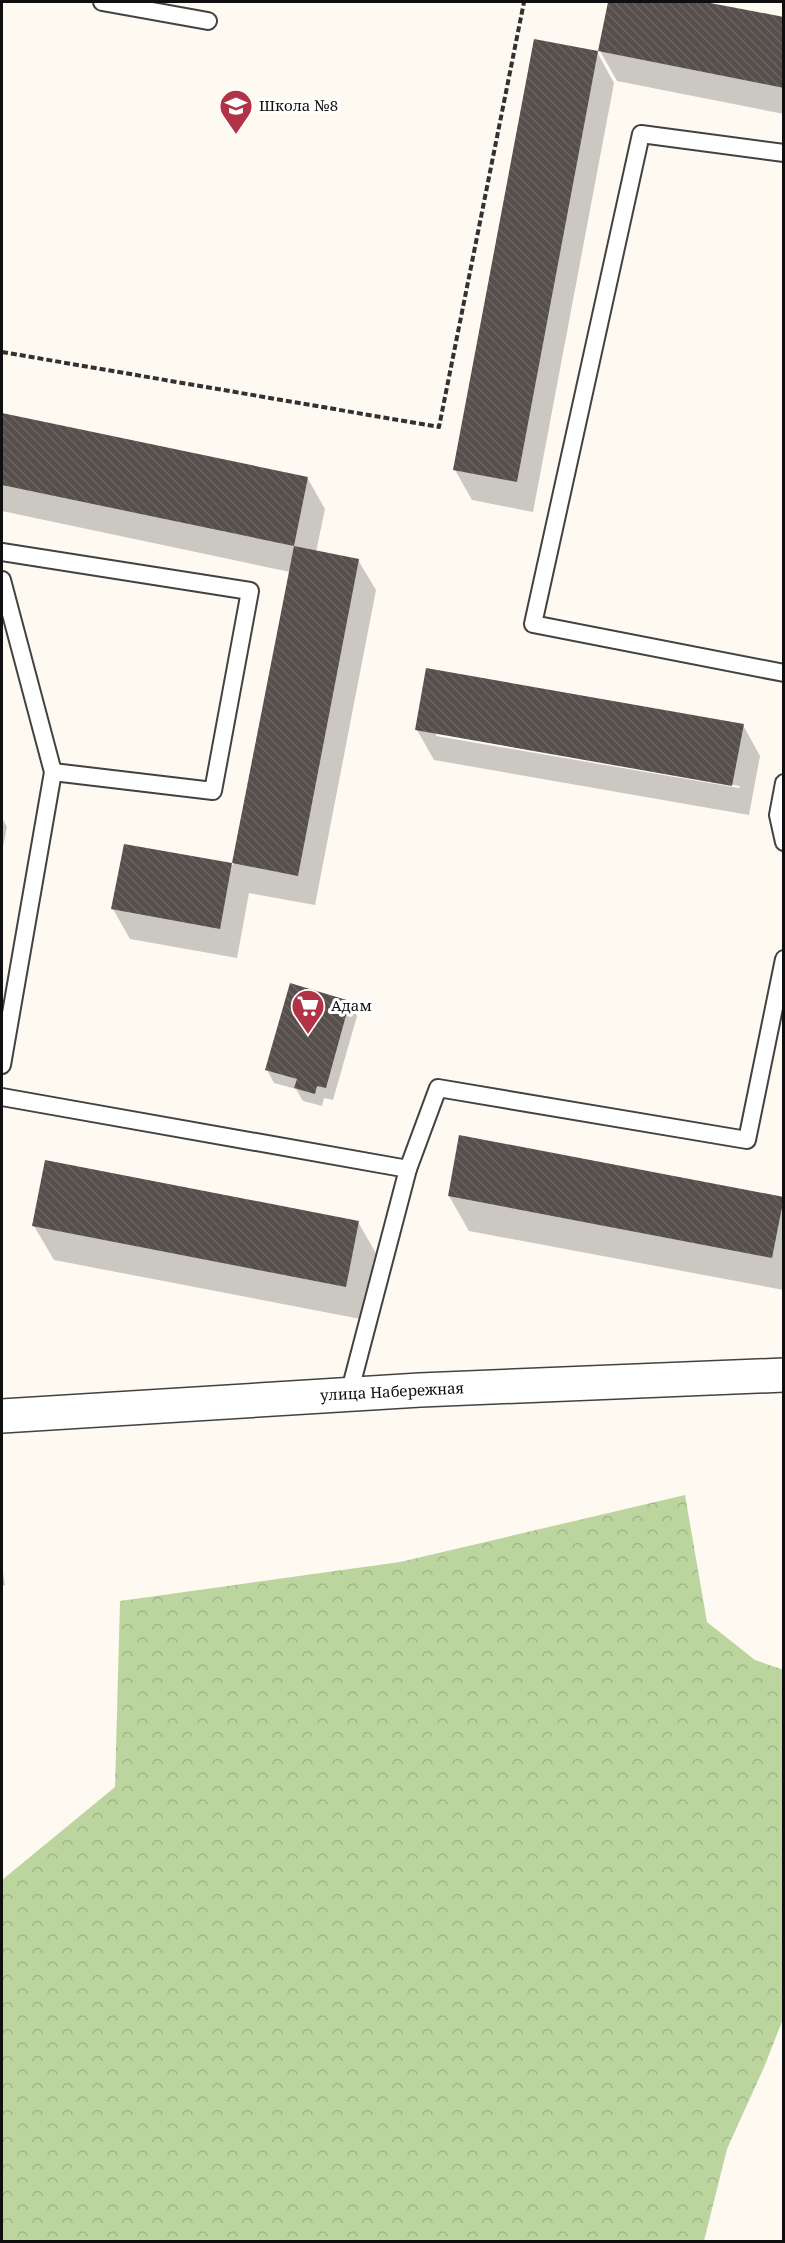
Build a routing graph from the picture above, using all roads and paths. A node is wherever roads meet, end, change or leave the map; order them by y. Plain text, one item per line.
1 (102, 2) edge
2 (524, 2) edge
3 (208, 21) dead end
4 (783, 153) edge
5 (2, 352) edge
6 (2, 552) edge
7 (2, 580) edge
8 (783, 673) edge
9 (53, 772) junction
10 (783, 783) edge
11 (783, 842) edge
12 (783, 959) edge
13 (2, 1065) edge
14 (2, 1097) edge
15 (408, 1169) junction
16 (783, 1376) edge
17 (349, 1394) junction
18 (2, 1416) edge

1 - 3 lane
2 - 5 path
4 - 8 lane
6 - 9 lane
7 - 9 lane
9 - 13 lane
10 - 11 lane
12 - 15 lane
14 - 15 lane
15 - 17 lane
16 - 17 street, улица Набережная
17 - 18 street, улица Набережная

